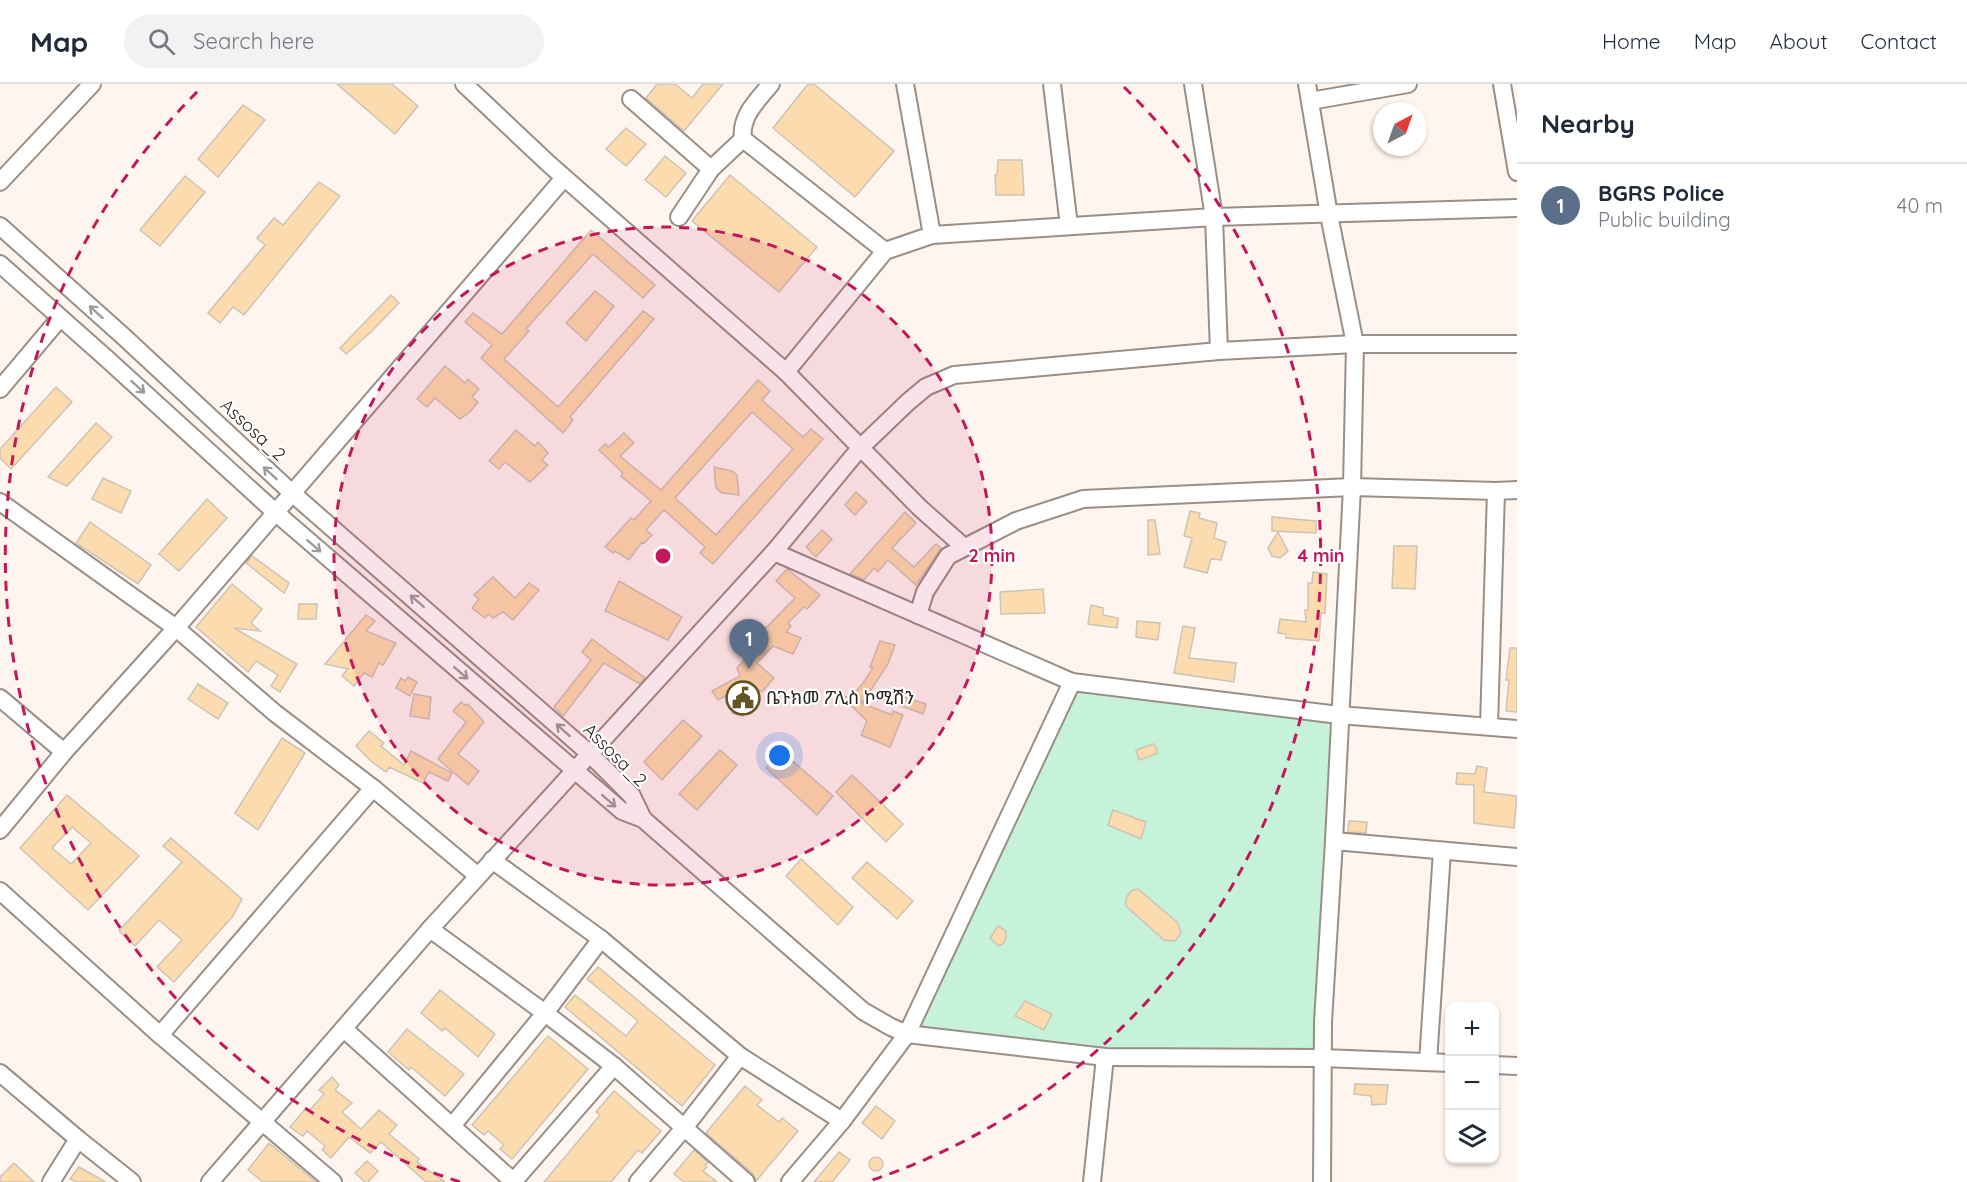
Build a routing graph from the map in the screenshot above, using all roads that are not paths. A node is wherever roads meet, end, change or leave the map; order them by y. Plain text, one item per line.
1 (92, 84) edge
2 (464, 84) edge
3 (771, 84) edge
4 (905, 84) edge
5 (1052, 84) edge
6 (1193, 84) edge
7 (1408, 84) edge
8 (1502, 84) edge
9 (1308, 92) edge
10 (631, 99) dead end
11 (743, 139) junction
12 (711, 169) junction
13 (1517, 172) edge
14 (564, 178) junction
15 (0, 182) edge
16 (1517, 208) edge
17 (1329, 215) junction
18 (679, 217) dead end
19 (1214, 217) junction
20 (0, 226) edge
21 (1069, 226) junction
22 (932, 235) junction
23 (885, 251) junction
24 (0, 264) edge
25 (60, 318) junction
26 (123, 336) junction
27 (1355, 344) junction
28 (1517, 344) edge
29 (1219, 351) junction
30 (106, 358) junction
31 (786, 372) junction
32 (0, 389) edge
33 (861, 448) junction
34 (1352, 487) junction
35 (1517, 490) edge
36 (1496, 491) junction
37 (292, 493) junction
38 (0, 502) edge
39 (275, 512) junction
40 (964, 547) junction
41 (774, 552) junction
42 (918, 615) junction
43 (176, 628) junction
44 (1072, 682) junction
45 (0, 699) edge
46 (1340, 715) junction
47 (1489, 726) junction
48 (1517, 729) edge
49 (64, 752) junction
50 (590, 754) junction
51 (575, 771) junction
52 (373, 788) junction
53 (643, 819) junction
54 (0, 830) edge
55 (1334, 841) junction
56 (1442, 851) junction
57 (1517, 857) edge
58 (492, 860) junction
59 (478, 876) junction
60 (0, 891) edge
61 (429, 929) junction
62 (601, 939) junction
63 (545, 1012) junction
64 (344, 1029) junction
65 (907, 1034) junction
66 (160, 1035) junction
67 (740, 1056) junction
68 (1105, 1057) junction
69 (1322, 1058) junction
70 (1428, 1062) junction
71 (1445, 1063) edge
72 (1499, 1065) edge
73 (614, 1066) junction
74 (1517, 1066) edge
75 (0, 1073) edge
76 (262, 1120) junction
77 (842, 1121) junction
78 (452, 1126) junction
79 (684, 1128) junction
80 (78, 1139) junction
81 (51, 1182) edge
82 (132, 1182) edge
83 (210, 1182) edge
84 (333, 1182) edge
85 (513, 1182) edge
86 (638, 1182) edge
87 (746, 1182) edge
88 (790, 1182) edge
89 (1092, 1182) edge
90 (1322, 1182) edge

1 - 15 street
2 - 14 street
3 - 11 street
4 - 22 street
5 - 21 street
6 - 19 street
7 - 9 street
8 - 13 street
9 - 17 street
10 - 12 street
11 - 12 street
11 - 23 street
12 - 18 street
14 - 31 street
14 - 37 street
16 - 17 street
17 - 19 street
17 - 27 street
19 - 21 street
19 - 29 street
26 -> 20 street, Assosa_2
21 - 22 street
22 - 23 street
23 - 31 street
24 - 25 street, Assosa_2
25 - 30 street, Assosa_2
25 - 32 street
26 - 30 street
37 -> 26 street, Assosa_2
27 - 28 street
27 - 29 street
27 - 34 street
29 - 33 street
30 -> 39 street, Assosa_2
31 - 33 street
33 - 40 street
33 - 41 street
34 - 36 street
34 - 40 street
34 - 46 street
35 - 36 street
36 - 47 street
37 - 39 street
50 -> 37 street, Assosa_2
38 - 43 street
39 - 43 street
39 -> 51 street, Assosa_2
40 - 42 street
41 - 42 street
41 - 50 street
42 - 44 street
43 - 49 street
43 - 52 street
44 - 46 street
44 - 65 street
45 - 49 street
46 - 47 street
46 - 55 street
47 - 48 street
49 - 54 street
50 - 51 street
50 - 53 street, Assosa_2
51 -> 53 street, Assosa_2
51 - 58 street
52 - 59 street
52 - 66 street
53 - 65 street
55 - 56 street
55 - 69 street
56 - 57 street
56 - 70 street
58 - 59 street
58 - 62 street
59 - 61 street
60 - 66 street
61 - 63 street
61 - 64 street
62 - 63 street
62 - 67 street
63 - 73 street
63 - 78 street
64 - 76 street
64 - 78 street
65 - 68 street
65 - 77 street
66 - 76 street
67 - 77 street
67 - 79 street
68 - 69 street
68 - 89 street
69 - 70 street
69 - 90 street
70 - 71 street
72 - 74 street
73 - 79 street
73 - 85 street
75 - 80 street
76 - 83 street
76 - 84 street
77 - 88 street
78 - 85 street
79 - 86 street
79 - 87 street
80 - 81 street
80 - 82 street

